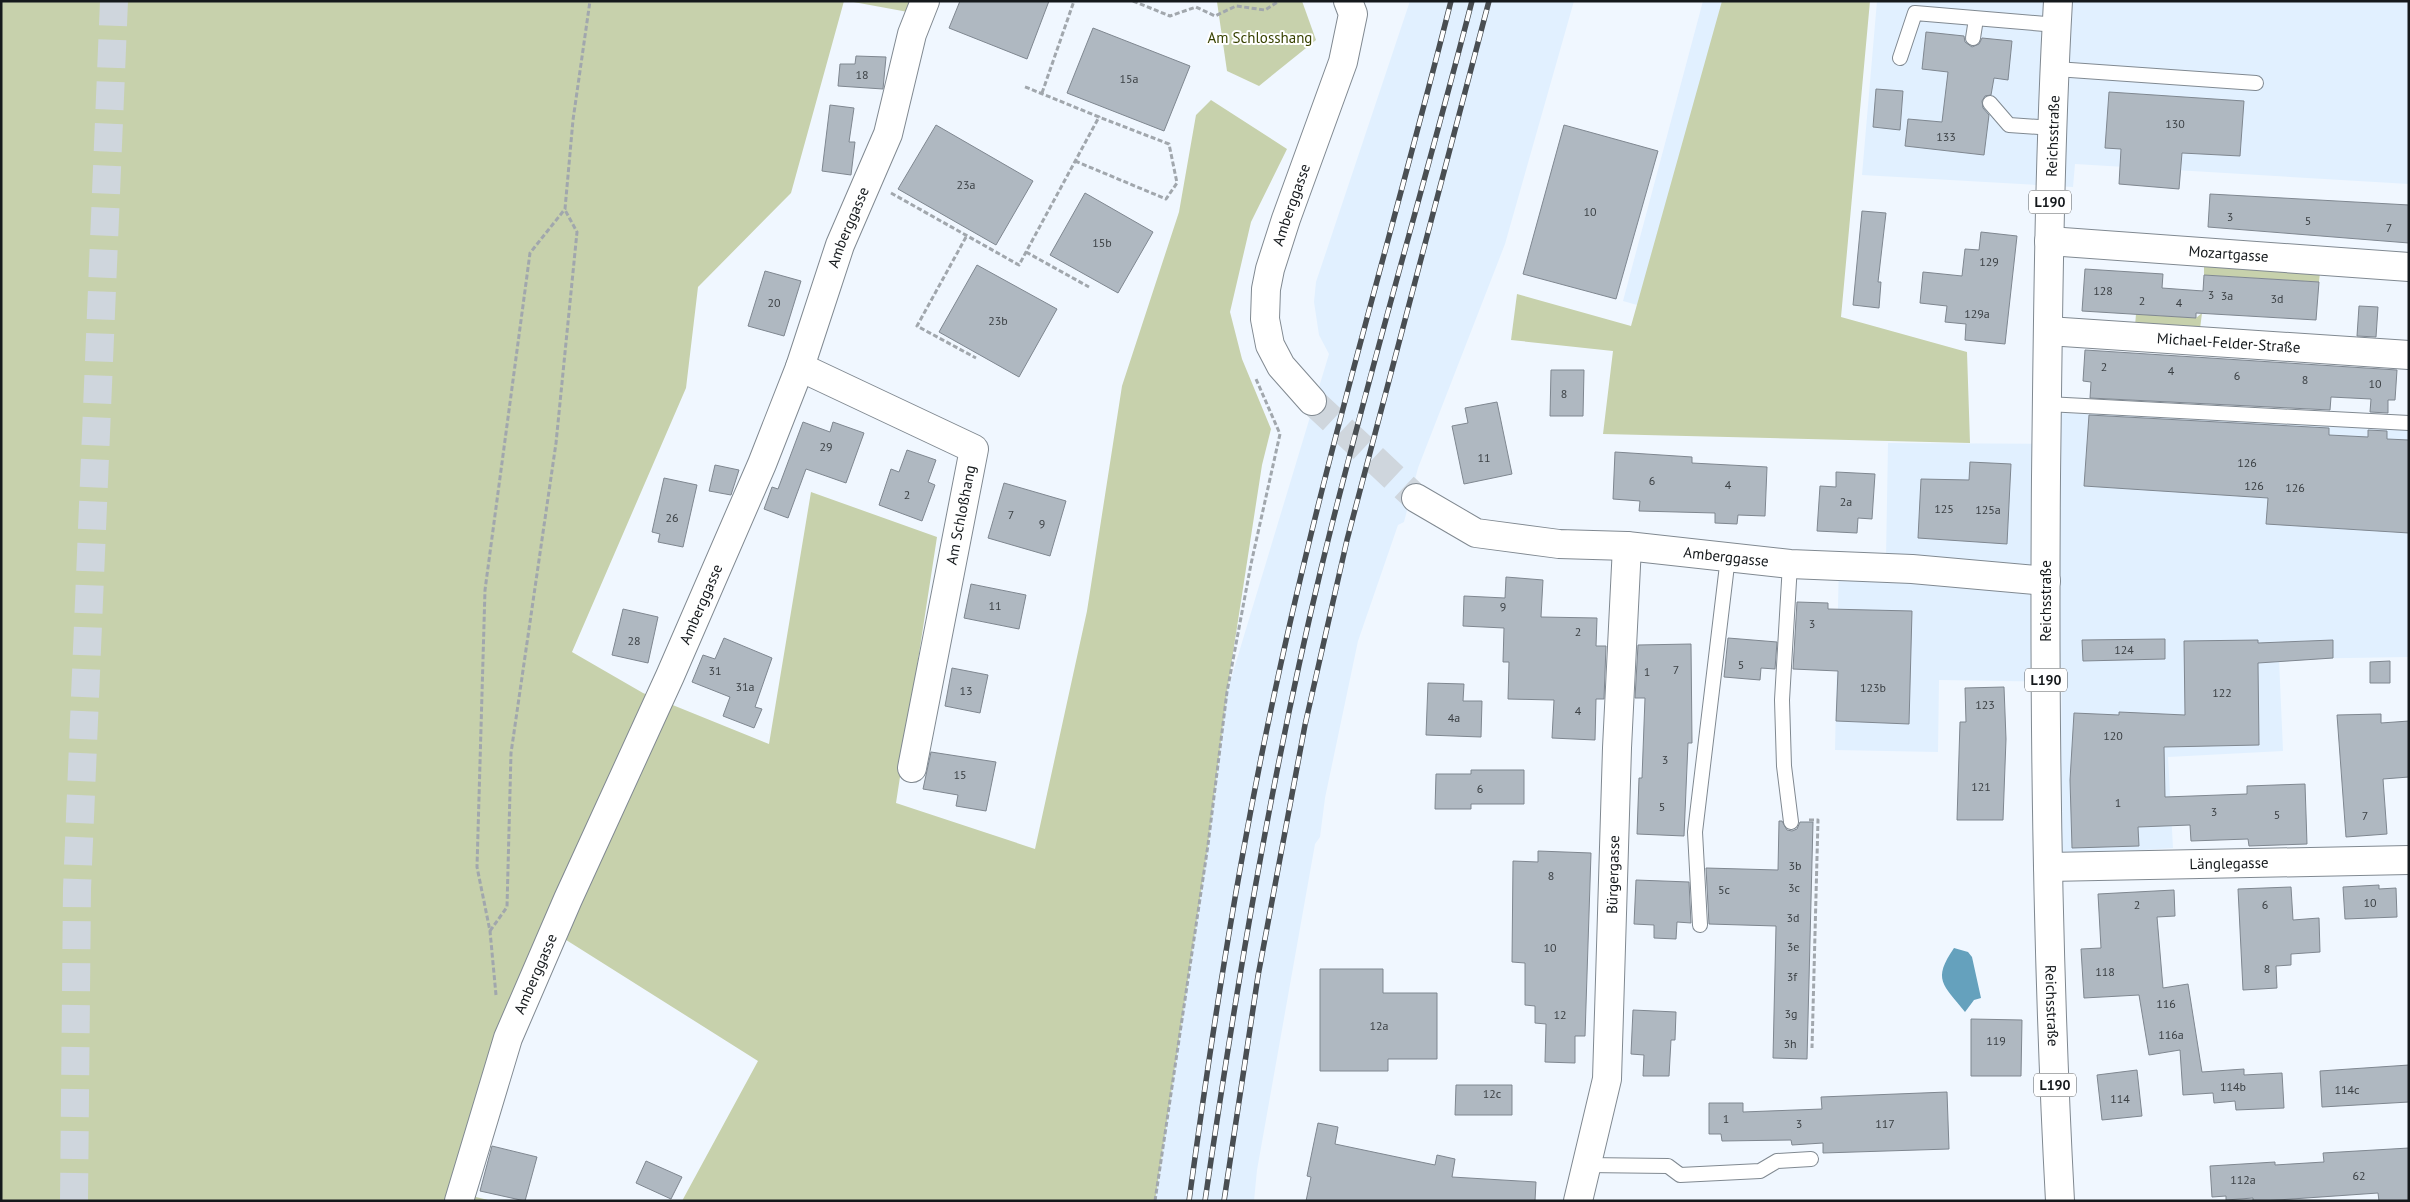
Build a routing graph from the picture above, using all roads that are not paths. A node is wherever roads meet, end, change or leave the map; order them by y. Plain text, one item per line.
1 (925, 1) edge
2 (1348, 1) edge
3 (2057, 13) edge
4 (1976, 19) junction
5 (1973, 38) dead end
6 (1900, 58) dead end
7 (2056, 70) junction
8 (2256, 83) dead end
9 (1990, 103) dead end
10 (2053, 128) junction
11 (2049, 241) junction
12 (2409, 267) edge
13 (2048, 332) junction
14 (2409, 355) edge
15 (800, 368) junction
16 (1312, 400) tunnel mouth
17 (2047, 404) junction
18 (2409, 423) edge
19 (1416, 498) tunnel mouth
20 (1627, 546) junction
21 (1728, 557) junction
22 (1790, 564) junction
23 (2046, 581) junction
24 (912, 768) dead end
25 (1796, 820) road end
26 (2409, 860) edge
27 (2048, 868) junction
28 (1700, 925) dead end
29 (1811, 1159) dead end
30 (1586, 1165) junction
31 (459, 1201) edge
32 (1578, 1201) edge
33 (2060, 1201) edge

1 - 15 street, Amberggasse
2 - 16 street, Amberggasse
3 - 4 lane
3 - 7 street, Reichsstraße / L190
4 - 5 lane
4 - 6 lane
7 - 8 lane
7 - 10 street, Reichsstraße / L190
9 - 10 lane
10 - 11 street, Reichsstraße / L190
11 - 12 street, Mozartgasse
11 - 13 street, Reichsstraße / L190
13 - 14 street, Michael-Felder-Straße
13 - 17 street, Reichsstraße / L190
15 - 24 street, Am Schloßhang
15 - 31 street, Amberggasse
17 - 18 lane
17 - 23 street, Reichsstraße / L190
19 - 20 street, Amberggasse
20 - 21 street, Amberggasse
20 - 30 street, Bürgergasse
21 - 22 street, Amberggasse
21 - 28 lane
22 - 23 street, Amberggasse
22 - 25 lane
23 - 27 street, Reichsstraße / L190
26 - 27 street, Länglegasse
27 - 33 street, Reichsstraße / L190
29 - 30 lane
30 - 32 street, Bürgergasse

